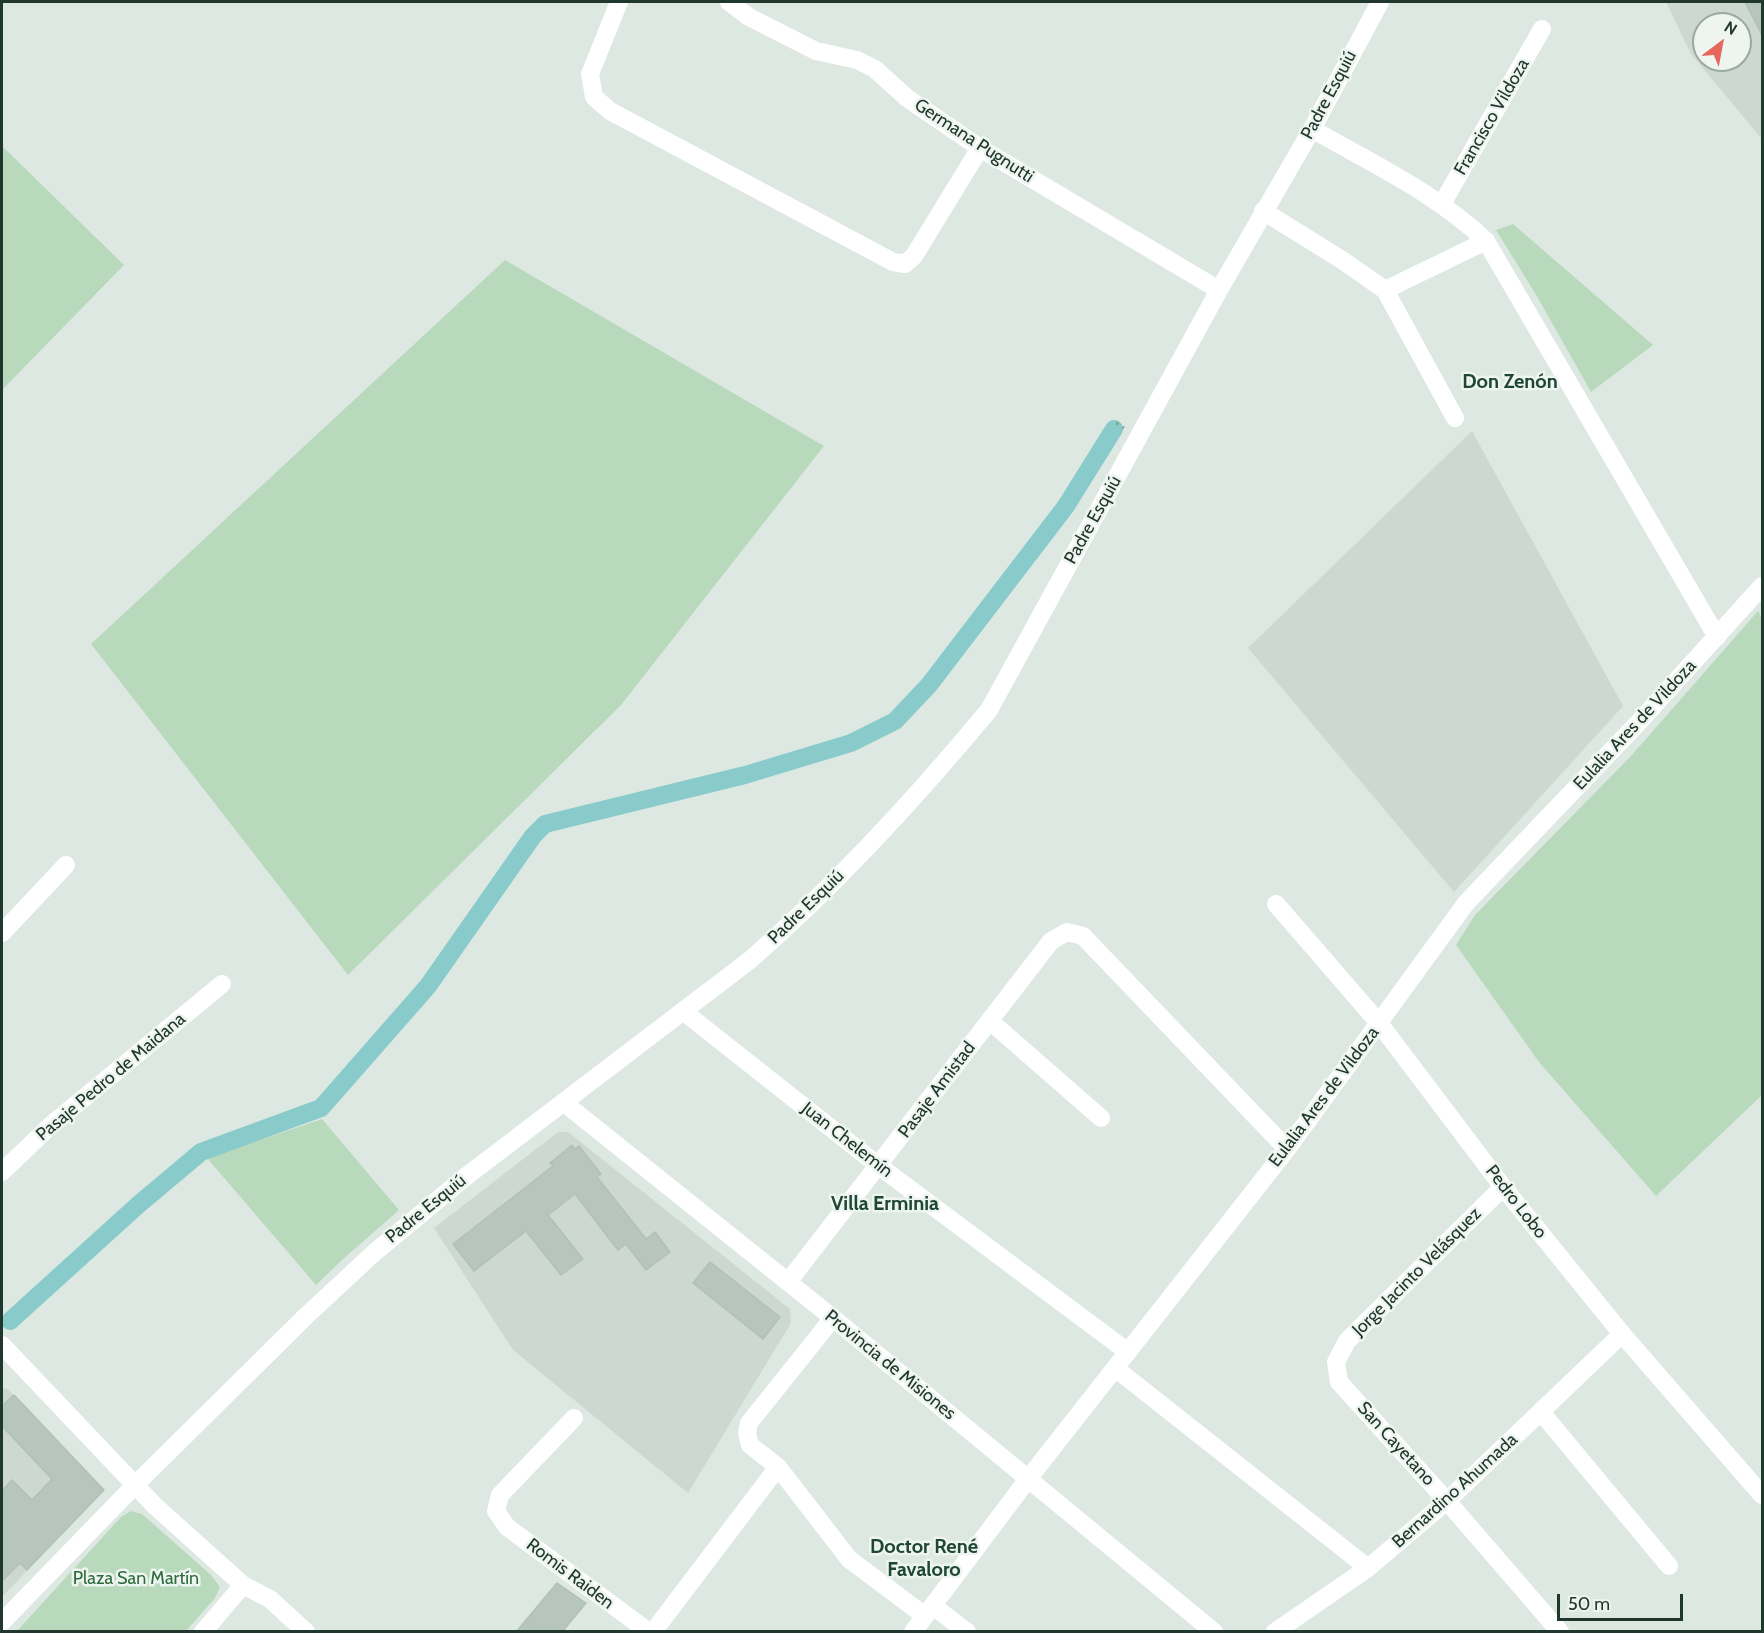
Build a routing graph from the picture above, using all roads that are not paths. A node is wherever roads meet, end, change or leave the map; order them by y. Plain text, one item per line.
1 (619, 2) edge
2 (729, 2) edge
3 (1380, 2) edge
4 (1542, 29) dead end
5 (1312, 129) junction
6 (980, 148) junction
7 (1442, 204) junction
8 (1263, 212) junction
9 (1486, 241) junction
10 (1218, 290) junction
11 (1385, 290) junction
12 (1455, 418) dead end
13 (1762, 586) edge
14 (1717, 637) junction
15 (66, 865) dead end
16 (1276, 904) dead end
17 (2, 933) edge
18 (222, 984) dead end
19 (684, 1012) junction
20 (990, 1021) junction
21 (1379, 1023) junction
22 (563, 1102) junction
23 (1101, 1118) dead end
24 (1287, 1149) junction
25 (879, 1166) junction
26 (2, 1172) edge
27 (1503, 1187) junction
28 (788, 1282) junction
29 (833, 1318) junction
30 (1622, 1334) junction
31 (1128, 1352) junction
32 (5, 1356) edge
33 (1336, 1362) joint
34 (1115, 1368) junction
35 (1541, 1412) junction
36 (574, 1418) dead end
37 (778, 1467) junction
38 (1028, 1479) junction
39 (136, 1484) junction
40 (1762, 1495) edge
41 (1448, 1501) junction
42 (1670, 1566) dead end
43 (1368, 1568) junction
44 (243, 1585) junction
45 (929, 1611) junction
46 (2, 1622) edge
47 (203, 1632) edge
48 (306, 1632) edge
49 (651, 1632) edge
50 (913, 1632) edge
51 (967, 1632) edge
52 (1214, 1632) edge
53 (1275, 1632) edge
54 (1560, 1632) edge

1 - 6 street
2 - 6 street, Germana Pugnutti
3 - 5 street, Padre Esquiú
4 - 7 street, Francisco Vildoza
5 - 7 street
5 - 8 street, Padre Esquiú
6 - 10 street, Germana Pugnutti
7 - 9 street
8 - 10 street, Padre Esquiú
8 - 11 street
9 - 11 street
9 - 14 street
10 - 19 street, Padre Esquiú
11 - 12 street
13 - 14 street, Eulalia Ares de Vildoza
14 - 21 street, Eulalia Ares de Vildoza
15 - 17 street
16 - 21 street, Pedro Lobo
18 - 26 street, Pasaje Pedro de Maidana
19 - 22 street, Padre Esquiú
19 - 25 street, Juan Chelemín
20 - 23 street
20 - 24 street, Pasaje Amistad
20 - 25 street, Pasaje Amistad
21 - 24 street, Eulalia Ares de Vildoza
21 - 27 street, Pedro Lobo
22 - 28 street, Provincia de Misiones
22 - 39 street, Padre Esquiú
24 - 31 street, Eulalia Ares de Vildoza
25 - 28 street, Pasaje Amistad
25 - 31 street, Juan Chelemín
27 - 30 street, Pedro Lobo
27 - 33 street, Jorge Jacinto Velásquez
28 - 29 street, Provincia de Misiones
29 - 37 street
29 - 38 street, Provincia de Misiones
30 - 35 street, Bernardino Ahumada
30 - 40 street, Pedro Lobo
31 - 34 street, Eulalia Ares de Vildoza
32 - 39 street
33 - 41 street, San Cayetano
34 - 38 street, Eulalia Ares de Vildoza
34 - 43 street
35 - 41 street, Bernardino Ahumada
35 - 42 street
36 - 49 street, Romis Raiden
37 - 45 street
37 - 49 street
38 - 45 street, Eulalia Ares de Vildoza
38 - 52 street, Provincia de Misiones
39 - 44 street
39 - 46 street, Padre Esquiú
41 - 43 street, Bernardino Ahumada
41 - 54 street, San Cayetano
43 - 53 street, Bernardino Ahumada
44 - 47 street
44 - 48 street
45 - 50 street, Eulalia Ares de Vildoza
45 - 51 street

